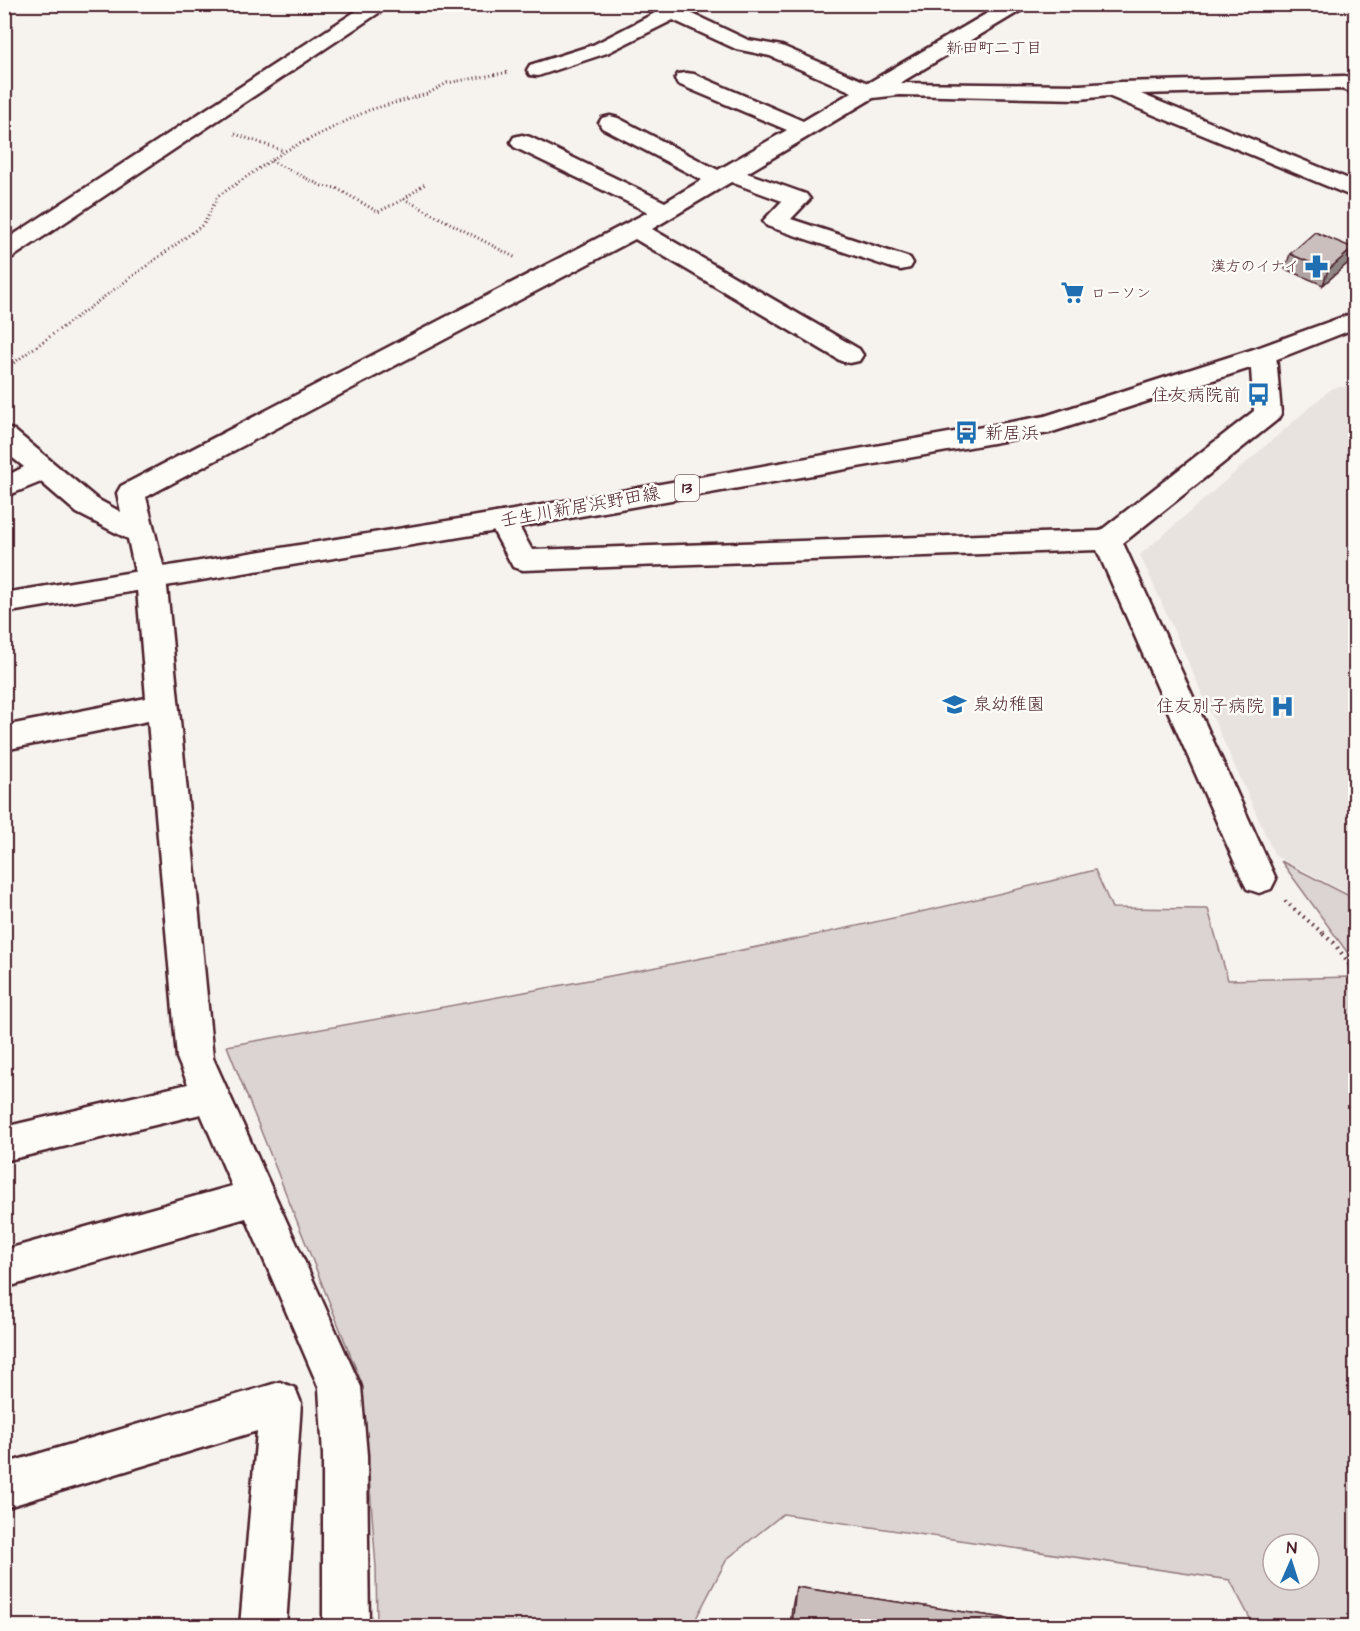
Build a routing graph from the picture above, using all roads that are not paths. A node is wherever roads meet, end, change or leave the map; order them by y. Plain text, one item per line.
1 (382, 4) edge
2 (1018, 4) edge
3 (664, 8) edge
4 (538, 70) road end
5 (686, 79) dead end
6 (1356, 87) edge
7 (1110, 88) junction
8 (868, 92) junction
9 (610, 123) dead end
10 (806, 130) junction
11 (522, 142) dead end
12 (724, 177) junction
13 (1356, 191) edge
14 (664, 211) junction
15 (635, 228) junction
16 (4, 252) edge
17 (901, 262) dead end
18 (1356, 319) edge
19 (850, 355) dead end
20 (1263, 355) junction
21 (4, 436) edge
22 (44, 469) junction
23 (4, 488) edge
24 (502, 520) junction
25 (141, 533) junction
26 (1107, 540) junction
27 (151, 577) junction
28 (4, 603) edge
29 (163, 706) junction
30 (4, 738) edge
31 (1259, 879) road end
32 (211, 1095) junction
33 (4, 1144) edge
34 (255, 1197) junction
35 (4, 1269) edge
36 (4, 1486) edge
37 (263, 1626) edge
38 (346, 1626) edge

1 - 16 street
2 - 8 street
3 - 4 street
3 - 8 street
5 - 10 street
6 - 7 street
7 - 8 street
7 - 13 street
8 - 10 street
9 - 12 street
10 - 12 street
11 - 14 street
12 - 14 street
12 - 17 street
14 - 15 street
15 - 19 street
15 - 25 street
18 - 20 street, 壬生川新居浜野田線 / 13
20 - 24 street, 壬生川新居浜野田線 / 13
20 - 26 street
21 - 22 street
22 - 23 street
22 - 25 street
24 - 26 street
24 - 27 street, 壬生川新居浜野田線 / 13
25 - 27 street
26 - 31 street
27 - 28 street, 壬生川新居浜野田線 / 13
27 - 29 street
29 - 30 street
29 - 32 street
32 - 33 street
32 - 34 street
34 - 35 street
34 - 38 street
36 - 37 street

